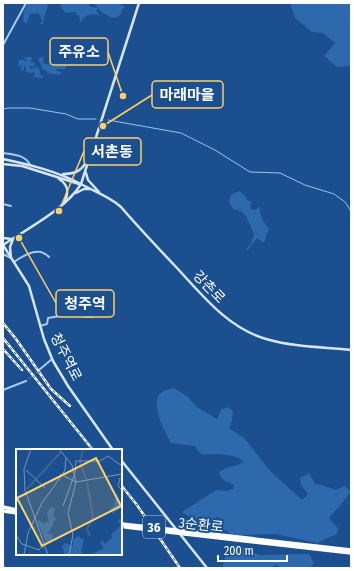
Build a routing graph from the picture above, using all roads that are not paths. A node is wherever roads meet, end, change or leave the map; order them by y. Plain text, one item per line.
1 (26, 3) edge
2 (139, 3) edge
3 (3, 45) edge
4 (93, 149) junction
5 (3, 153) edge
6 (3, 159) edge
7 (3, 164) edge
8 (30, 164) junction
9 (86, 172) junction
10 (61, 174) junction
11 (53, 175) junction
12 (81, 184) junction
13 (91, 189) junction
14 (75, 193) junction
15 (101, 193) junction
16 (3, 204) edge
17 (63, 205) junction
18 (11, 206) dead end
19 (3, 238) edge
20 (13, 238) junction
21 (3, 245) edge
22 (3, 254) edge
23 (50, 257) dead end
24 (11, 258) junction
25 (14, 262) junction
26 (92, 317) dead end
27 (40, 326) junction
28 (351, 350) edge
29 (52, 359) junction
30 (39, 370) tunnel mouth
31 (26, 381) tunnel mouth
32 (3, 390) edge
33 (112, 449) edge
34 (122, 461) edge
35 (3, 508) edge
36 (16, 510) edge
37 (3, 511) edge
38 (16, 514) edge
39 (122, 526) edge
40 (185, 532) junction
41 (351, 550) edge
42 (351, 553) edge
43 (207, 568) edge

1 - 3 street
2 - 4 main road
4 - 9 main road
4 - 10 main road
5 - 8 street
6 - 8 main road
7 - 11 main road
8 - 10 main road
9 - 12 main road
9 - 15 main road
10 - 12 main road
11 - 12 main road
11 - 17 main road
12 - 13 main road, 강촌로
12 - 14 main road
13 - 14 main road
13 - 15 main road, 강촌로
14 - 17 main road
15 - 28 main road, 강촌로
16 - 18 street
17 - 20 main road
19 - 20 main road
20 - 21 main road
20 - 24 main road
21 - 24 main road, 청주역로
22 - 24 street
23 - 25 street
24 - 25 main road, 청주역로
25 - 27 main road, 청주역로
26 - 27 street
27 - 29 main road, 청주역로
29 - 30 street
29 - 33 main road, 청주역로
31 - 32 street
34 - 43 main road
35 - 36 highway
37 - 38 highway
39 - 40 highway, 3순환로 / 36, bridge
40 - 41 highway, 3순환로 / 36
40 - 42 highway, 3순환로 / 36

